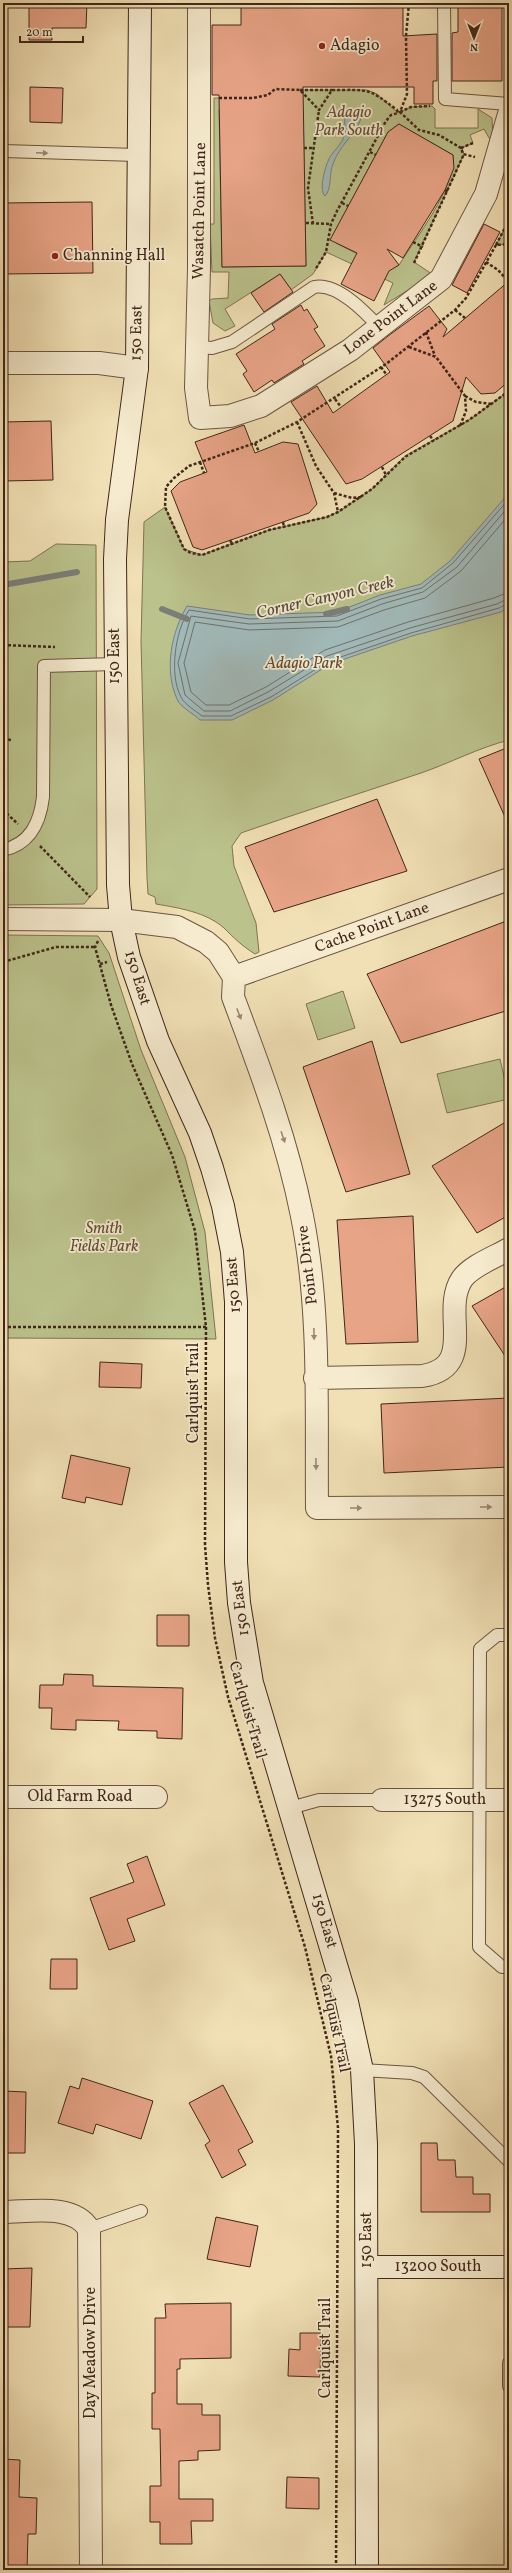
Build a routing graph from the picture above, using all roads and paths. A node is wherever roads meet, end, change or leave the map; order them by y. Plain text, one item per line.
1 (140, 3) edge
2 (199, 3) edge
3 (409, 3) edge
4 (444, 3) edge
5 (300, 90) junction
6 (332, 90) junction
7 (214, 98) dead end
8 (509, 104) edge
9 (432, 106) dead end
10 (319, 110) junction
11 (399, 112) junction
12 (509, 114) edge
13 (474, 143) dead end
14 (304, 148) dead end
15 (313, 148) junction
16 (462, 148) junction
17 (3, 151) edge
18 (370, 152) junction
19 (464, 154) junction
20 (137, 155) junction
21 (376, 155) dead end
22 (480, 159) dead end
23 (445, 190) dead end
24 (449, 192) junction
25 (341, 203) junction
26 (348, 206) dead end
27 (509, 220) edge
28 (306, 223) dead end
29 (313, 224) junction
30 (331, 224) junction
31 (413, 242) dead end
32 (509, 244) edge
33 (496, 245) junction
34 (423, 247) junction
35 (414, 262) dead end
36 (486, 262) junction
37 (313, 274) dead end
38 (508, 281) edge
39 (455, 310) junction
40 (465, 318) dead end
41 (380, 328) junction
42 (426, 332) junction
43 (408, 346) junction
44 (198, 348) junction
45 (436, 357) junction
46 (3, 363) edge
47 (381, 367) junction
48 (137, 368) junction
49 (386, 374) dead end
50 (509, 391) edge
51 (465, 396) junction
52 (335, 398) junction
53 (492, 404) junction
54 (341, 407) dead end
55 (200, 418) joint
56 (296, 422) junction
57 (460, 426) junction
58 (430, 436) dead end
59 (434, 441) junction
60 (255, 443) junction
61 (259, 452) dead end
62 (200, 462) junction
63 (382, 467) dead end
64 (204, 473) dead end
65 (386, 475) junction
66 (334, 493) junction
67 (361, 497) junction
68 (338, 512) junction
69 (283, 522) dead end
70 (284, 527) junction
71 (230, 540) dead end
72 (232, 544) junction
73 (3, 645) edge
74 (63, 648) dead end
75 (115, 664) junction
76 (3, 739) edge
77 (12, 740) dead end
78 (3, 810) edge
79 (29, 836) junction
80 (3, 850) edge
81 (509, 879) edge
82 (90, 897) dead end
83 (3, 919) edge
84 (121, 920) junction
85 (3, 962) edge
86 (107, 962) dead end
87 (100, 964) junction
88 (234, 977) junction
89 (509, 1249) edge
90 (3, 1327) edge
91 (206, 1327) junction
92 (315, 1378) junction
93 (509, 1507) edge
94 (509, 1635) edge
95 (3, 1797) edge
96 (156, 1797) dead end
97 (382, 1800) joint
98 (480, 1800) junction
99 (509, 1800) edge
100 (290, 1808) junction
101 (509, 1967) edge
102 (362, 2070) junction
103 (509, 2161) edge
104 (141, 2211) dead end
105 (3, 2212) edge
106 (89, 2229) junction
107 (367, 2267) junction
108 (509, 2267) edge
109 (509, 2363) edge
110 (509, 2386) edge
111 (91, 2570) edge
112 (336, 2570) edge
113 (367, 2570) edge

1 - 20 street, 150 East
2 - 44 street, Wasatch Point Lane
3 - 11 path
4 - 8 lane
5 - 6 path
5 - 7 path
5 - 10 path
6 - 10 path
6 - 11 path
9 - 11 path
10 - 15 path
11 - 16 path
11 - 18 path
12 - 41 street, Lone Point Lane
13 - 16 path
14 - 15 path
15 - 29 path
16 - 19 path
17 -> 20 lane
18 - 21 path
18 - 25 path
19 - 22 path
19 - 24 path
20 - 48 street, 150 East
23 - 24 path
24 - 34 path
25 - 26 path
25 - 30 path
27 - 33 path
28 - 29 path
29 - 30 path
30 - 37 path
31 - 34 path
32 - 33 path
33 - 36 path
34 - 35 path
36 - 38 path
36 - 39 path
39 - 40 path
39 - 42 path
41 - 44 lane
41 - 55 street, Lone Point Lane
42 - 43 path
42 - 45 path
43 - 45 path
43 - 47 path
44 - 55 street, Wasatch Point Lane
45 - 51 path
46 - 48 street
47 - 49 path
47 - 52 path
48 - 75 street, 150 East
50 - 53 path
51 - 53 path
51 - 57 path
52 - 54 path
52 - 56 path
53 - 57 path
56 - 60 path
56 - 66 path
57 - 59 path
58 - 59 path
59 - 65 path
60 - 61 path
60 - 62 path
62 - 64 path
62 - 72 path
63 - 65 path
65 - 67 path
66 - 67 path
66 - 68 path
67 - 68 path
68 - 70 path
69 - 70 path
70 - 72 path
71 - 72 path
73 - 74 path
75 - 79 lane
75 - 84 street, 150 East
76 - 77 path
78 - 79 path
79 - 80 lane
79 - 82 path
81 - 88 street, Cache Point Lane
83 - 84 street
84 - 88 street
84 - 100 street, 150 East
85 - 87 path, Carlquist Trail
86 - 87 path
87 - 91 path, Carlquist Trail
88 -> 92 street, Point Drive
89 - 92 street
90 - 91 path
91 - 112 path, Carlquist Trail
92 -> 93 street, Point Drive
94 - 98 lane
95 - 96 street, Old Farm Road
97 - 98 street, 13275 South
97 - 100 lane
98 - 99 street, 13275 South
98 - 101 lane
100 - 102 street, 150 East
102 - 103 lane
102 - 107 street, 150 East
104 - 106 lane
105 - 106 street
106 - 111 street, Day Meadow Drive
107 - 108 street, 13200 South
107 - 113 street, 150 East
109 - 110 lane

